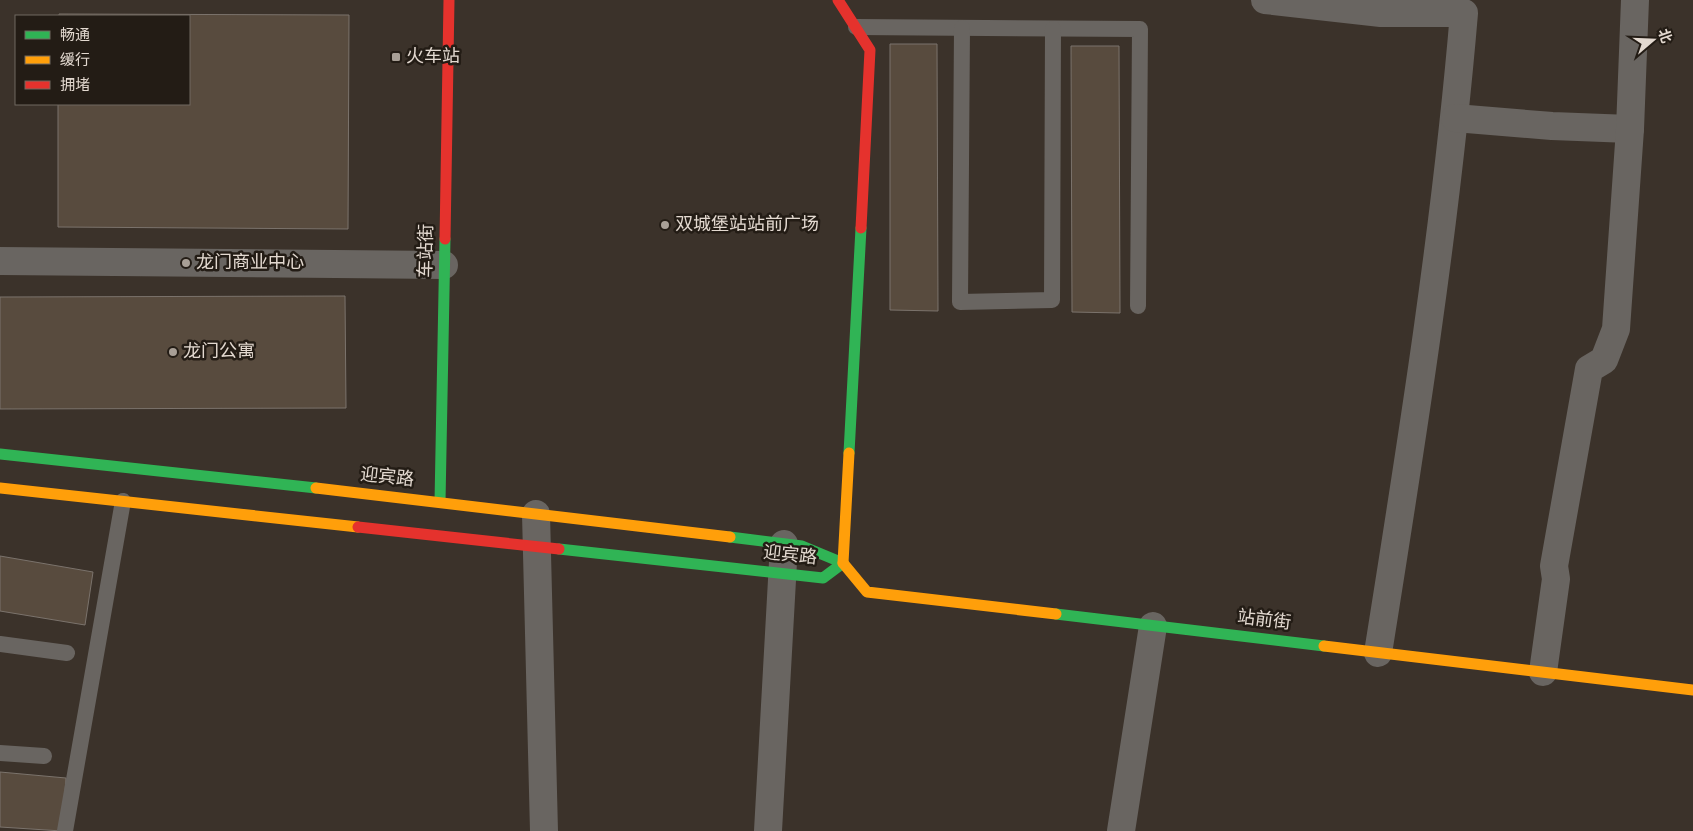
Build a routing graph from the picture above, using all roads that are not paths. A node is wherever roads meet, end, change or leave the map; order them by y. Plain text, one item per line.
1 (449, 0) edge
2 (838, 0) edge
3 (1265, 0) edge
4 (1635, 0) edge
5 (1465, 6) edge
6 (856, 27) junction
7 (962, 28) junction
8 (1054, 29) junction
9 (1455, 118) junction
10 (1630, 128) junction
11 (0, 261) edge
12 (444, 264) junction
13 (1138, 306) dead end
14 (0, 454) edge
15 (0, 488) edge
16 (123, 501) junction
17 (440, 502) junction
18 (536, 514) junction
19 (784, 544) junction
20 (535, 546) junction
21 (843, 563) junction
22 (781, 573) junction
23 (1153, 626) junction
24 (0, 644) edge
25 (67, 653) dead end
26 (1378, 653) junction
27 (1543, 672) junction
28 (1693, 690) edge
29 (0, 753) edge
30 (44, 756) dead end
31 (65, 831) edge
32 (544, 831) edge
33 (768, 831) edge
34 (1121, 831) edge

1 - 12 main road, 车站街
2 - 6 main road
3 - 5 street
4 - 10 street
5 - 9 street
6 - 7 lane
6 - 21 main road
7 - 8 lane
7 - 8 lane
8 - 13 lane
9 - 10 street
9 - 26 street
10 - 27 street
11 - 12 street
12 - 17 main road, 车站街
14 - 17 main road, 迎宾路
15 - 16 main road, 迎宾路
16 - 20 main road, 迎宾路
16 - 31 lane
17 - 18 main road, 迎宾路
18 - 19 main road, 迎宾路
18 - 20 street
19 - 21 main road, 迎宾路
19 - 22 street
20 - 22 main road, 迎宾路
20 - 32 street
21 - 22 main road, 迎宾路
21 - 23 main road, 站前街
22 - 33 street
23 - 26 main road, 站前街
23 - 34 street
24 - 25 lane
26 - 27 main road, 站前街
27 - 28 main road, 站前街
29 - 30 lane

